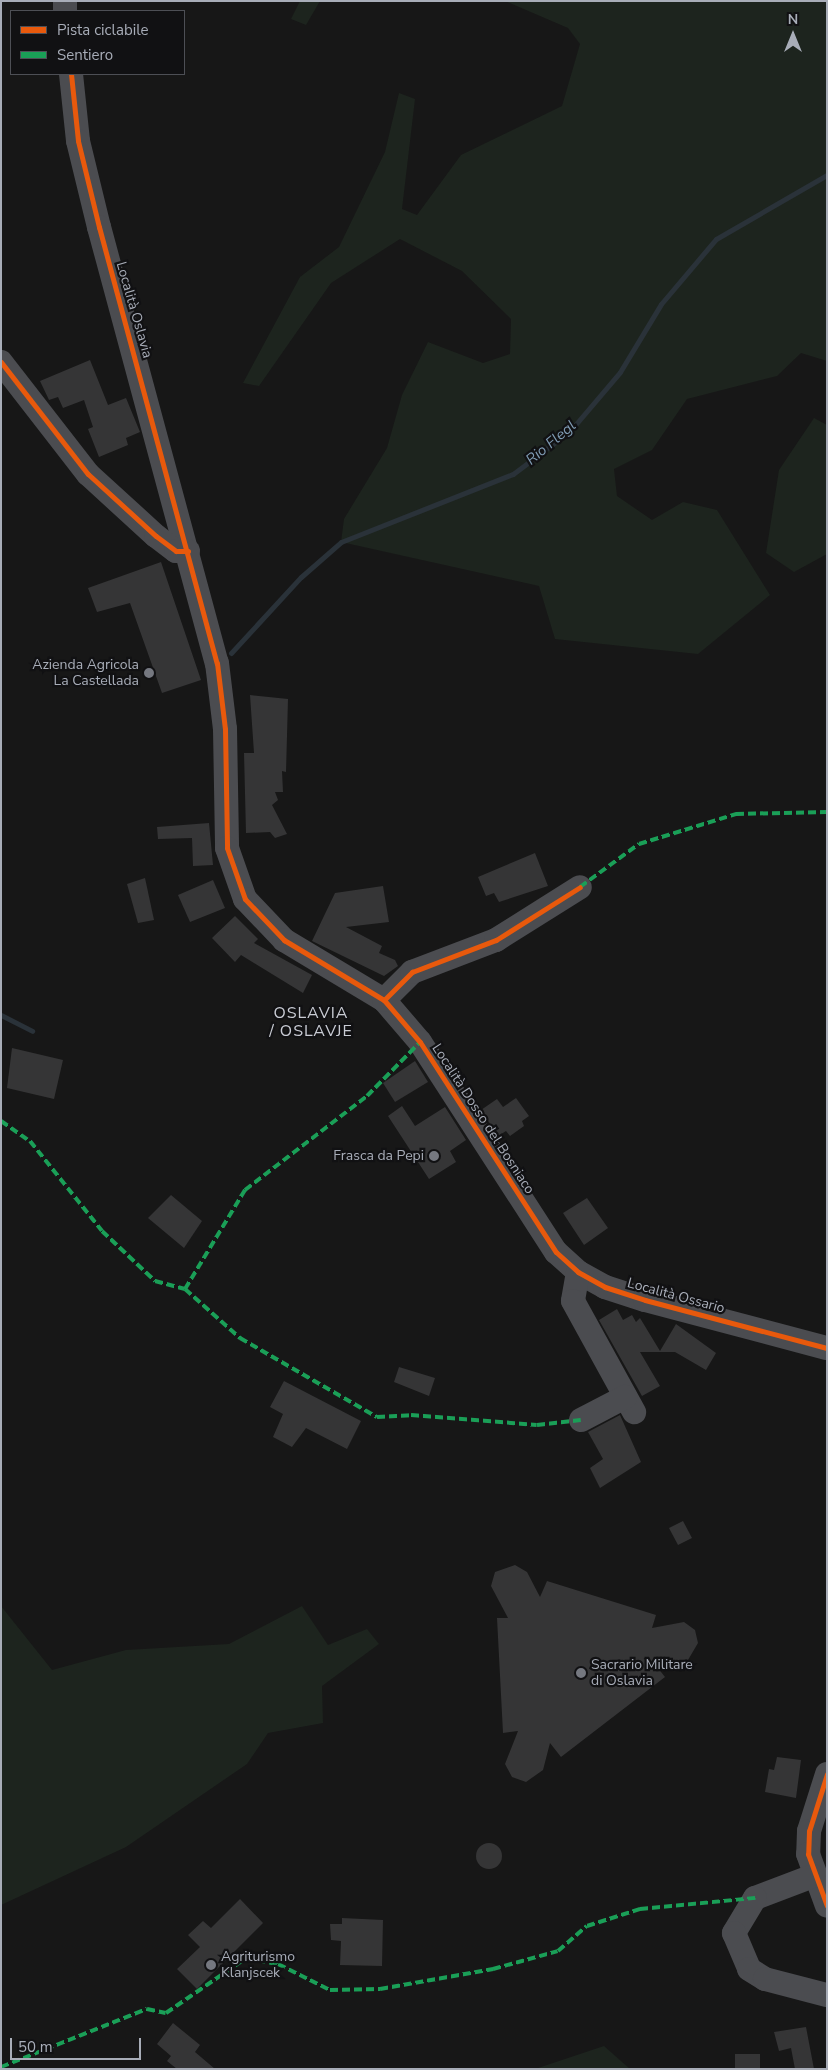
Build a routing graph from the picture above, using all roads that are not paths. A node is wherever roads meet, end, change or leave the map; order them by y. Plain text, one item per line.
1 (70, 75) edge
2 (1, 362) edge
3 (188, 551) junction
4 (225, 729) joint
5 (580, 887) dead end
6 (384, 1000) junction
7 (540, 1229) joint
8 (578, 1272) junction
9 (827, 1348) edge
10 (581, 1420) dead end
11 (827, 1774) edge
12 (813, 1876) junction
13 (827, 1906) edge
14 (827, 1995) edge

1 - 3 street, Località Oslavia
2 - 3 street
3 - 4 street, Località Oslavia
4 - 6 street, Località Dosso del Bosniaco
5 - 6 street
6 - 7 street, Località Dosso del Bosniaco
7 - 8 street, Località Ossario
8 - 9 street, Località Ossario
8 - 10 street
11 - 12 street
12 - 13 street
12 - 14 street

